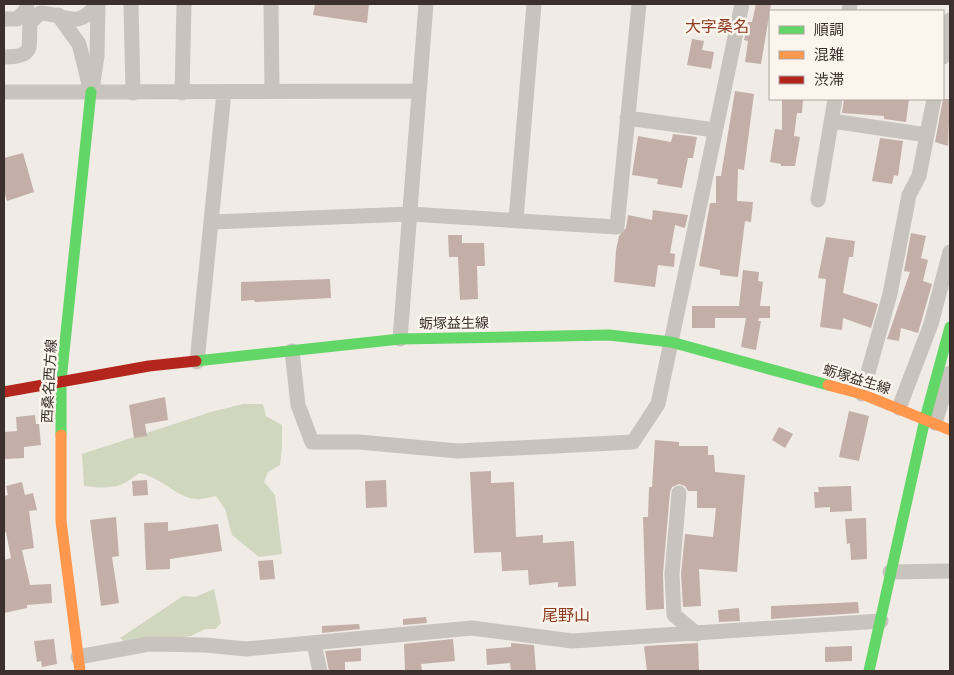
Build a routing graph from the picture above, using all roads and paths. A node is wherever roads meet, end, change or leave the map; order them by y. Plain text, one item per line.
1 (27, 4) edge
2 (46, 4) edge
3 (98, 4) edge
4 (131, 4) edge
5 (184, 4) edge
6 (271, 4) edge
7 (426, 4) edge
8 (534, 4) edge
9 (639, 4) edge
10 (742, 4) edge
11 (62, 18) junction
12 (4, 19) edge
13 (950, 20) edge
14 (944, 52) edge
15 (4, 57) edge
16 (272, 91) junction
17 (419, 91) junction
18 (4, 92) edge
19 (91, 92) junction
20 (224, 92) junction
21 (133, 93) junction
22 (182, 93) junction
23 (835, 100) edge
24 (934, 100) edge
25 (628, 118) junction
26 (832, 121) junction
27 (715, 130) junction
28 (927, 135) junction
29 (818, 200) dead end
30 (410, 214) junction
31 (516, 219) junction
32 (212, 222) junction
33 (950, 252) edge
34 (950, 327) edge
35 (400, 339) junction
36 (670, 342) junction
37 (292, 351) junction
38 (197, 362) junction
39 (950, 373) edge
40 (61, 381) junction
41 (4, 392) edge
42 (862, 394) junction
43 (899, 408) junction
44 (930, 421) junction
45 (950, 430) edge
46 (679, 493) dead end
47 (950, 571) edge
48 (890, 572) junction
49 (881, 621) junction
50 (697, 634) junction
51 (314, 644) junction
52 (79, 664) edge
53 (320, 671) edge
54 (869, 671) edge

1 - 12 street
2 - 11 street
3 - 11 street
3 - 19 street
4 - 21 street
5 - 22 street
6 - 16 street
7 - 17 street
8 - 31 street
9 - 25 street
10 - 27 street
11 - 15 street
11 - 19 street
13 - 14 street
16 - 17 street
16 - 20 street
17 - 30 street
18 - 19 street
19 - 21 street
19 - 40 street, 西桑名西方線
20 - 22 street
20 - 32 street
21 - 22 street
23 - 26 street
24 - 28 street
25 - 27 street
25 - 31 street
26 - 28 street
26 - 29 street
27 - 36 street
28 - 42 street
30 - 31 street
30 - 32 street
30 - 35 street
32 - 38 street
33 - 43 street
34 - 44 street
35 - 36 street, 蛎塚益生線
35 - 37 street, 蛎塚益生線
36 - 37 street
36 - 42 street, 蛎塚益生線
37 - 38 street, 蛎塚益生線
38 - 40 street, 蛎塚益生線
39 - 44 street
40 - 41 street, 蛎塚益生線
40 - 52 street, 西桑名西方線
42 - 43 street, 蛎塚益生線
43 - 44 street, 蛎塚益生線
44 - 45 street, 蛎塚益生線
44 - 48 street
46 - 50 street
47 - 48 street
48 - 49 street
49 - 50 street
49 - 54 street
50 - 51 street
51 - 52 street
51 - 53 street

